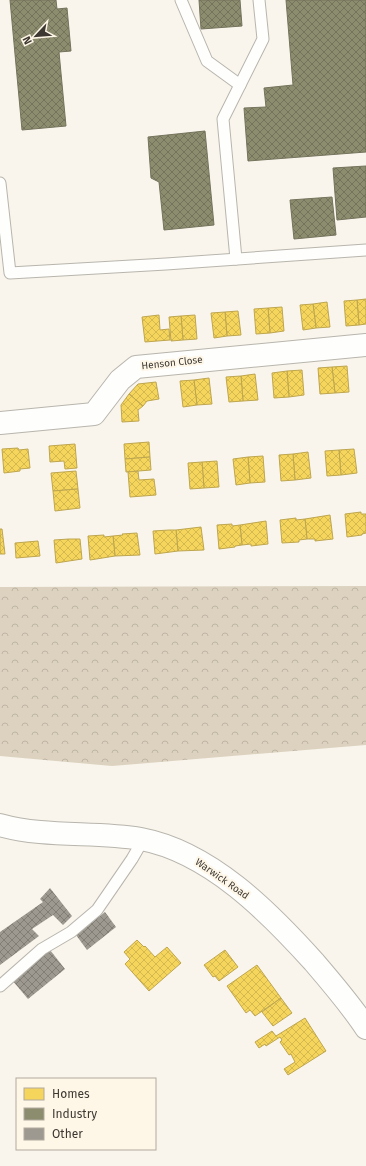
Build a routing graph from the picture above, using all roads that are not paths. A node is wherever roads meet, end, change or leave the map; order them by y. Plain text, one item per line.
1 (181, 0) edge
2 (259, 0) edge
3 (240, 85) junction
4 (0, 183) edge
5 (366, 250) edge
6 (236, 259) junction
7 (366, 345) edge
8 (0, 423) edge
9 (0, 825) edge
10 (143, 840) junction
11 (0, 986) edge
12 (366, 1028) edge

1 - 3 lane
2 - 3 lane
3 - 6 lane
4 - 6 lane
5 - 6 lane
7 - 8 street, Henson Close
9 - 10 street, Warwick Road
10 - 11 lane
10 - 12 street, Warwick Road

